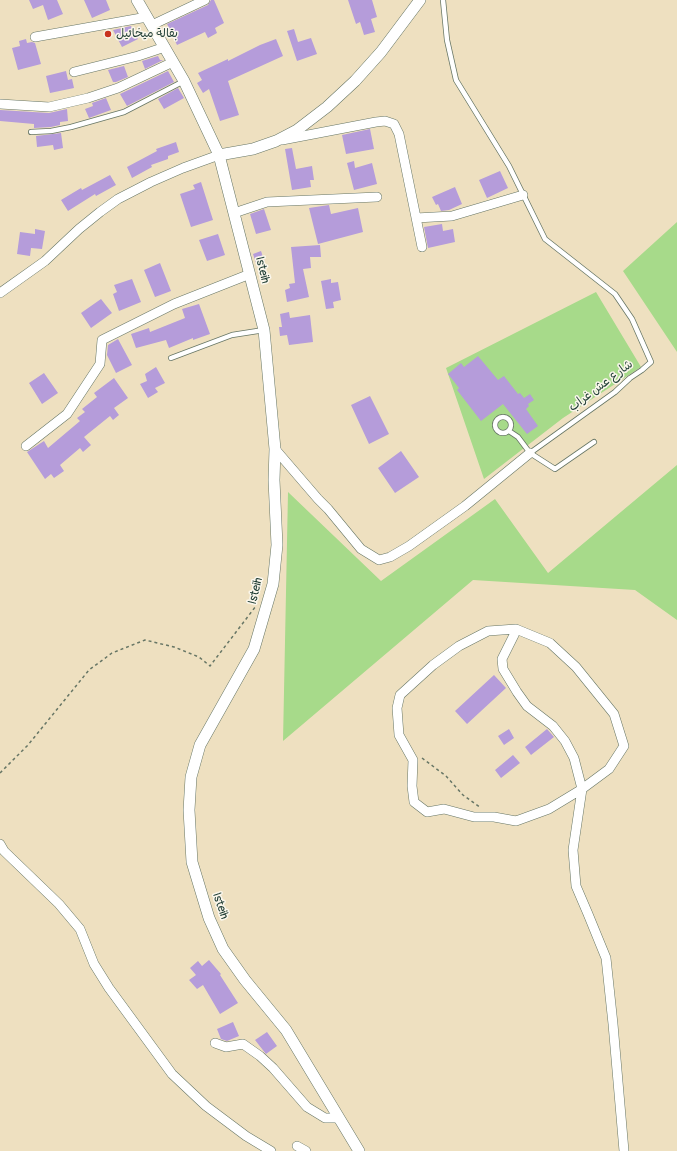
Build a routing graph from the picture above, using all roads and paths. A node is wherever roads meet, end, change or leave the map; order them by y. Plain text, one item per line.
1 (137, 0) edge
2 (205, 0) edge
3 (420, 0) edge
4 (443, 0) edge
5 (150, 21) junction
6 (35, 37) dead end
7 (165, 47) junction
8 (173, 62) junction
9 (74, 72) dead end
10 (184, 81) junction
11 (0, 104) edge
12 (31, 132) dead end
13 (276, 141) junction
14 (219, 155) junction
15 (523, 195) junction
16 (377, 197) dead end
17 (234, 212) junction
18 (416, 218) junction
19 (422, 247) dead end
20 (250, 274) junction
21 (0, 293) edge
22 (264, 330) junction
23 (171, 358) dead end
24 (509, 431) dead end
25 (594, 442) dead end
26 (26, 446) dead end
27 (274, 449) junction
28 (530, 453) junction
29 (258, 603) dead end
30 (516, 629) junction
31 (419, 756) dead end
32 (0, 773) edge
33 (582, 789) junction
34 (494, 817) junction
35 (0, 844) edge
36 (215, 1043) dead end
37 (339, 1118) junction
38 (297, 1146) dead end
39 (271, 1151) edge
40 (306, 1151) edge
41 (359, 1151) edge
42 (624, 1151) edge

1 - 5 street, Isteih
2 - 5 street
3 - 13 street
4 - 15 lane, شارع عش غراب
5 - 6 street
5 - 7 street, Isteih
7 - 8 street, Isteih
7 - 9 street
8 - 10 street, Isteih
8 - 11 street
10 - 12 lane
10 - 14 street, Isteih
13 - 14 street
13 - 18 street
14 - 17 street, Isteih
14 - 21 street
15 - 18 street
15 - 28 lane, شارع عش غراب
16 - 17 street
17 - 20 street, Isteih
18 - 19 street
20 - 22 street, Isteih
20 - 26 street
22 - 23 lane
22 - 27 street, Isteih
24 - 28 lane
25 - 28 lane
27 - 28 street, شارع عش غراب
27 - 37 street, Isteih
29 - 32 path
30 - 33 street
30 - 33 street
30 - 34 street
31 - 34 path
33 - 34 street
33 - 42 street
35 - 39 street
36 - 37 street
37 - 41 street, Isteih
38 - 40 street

